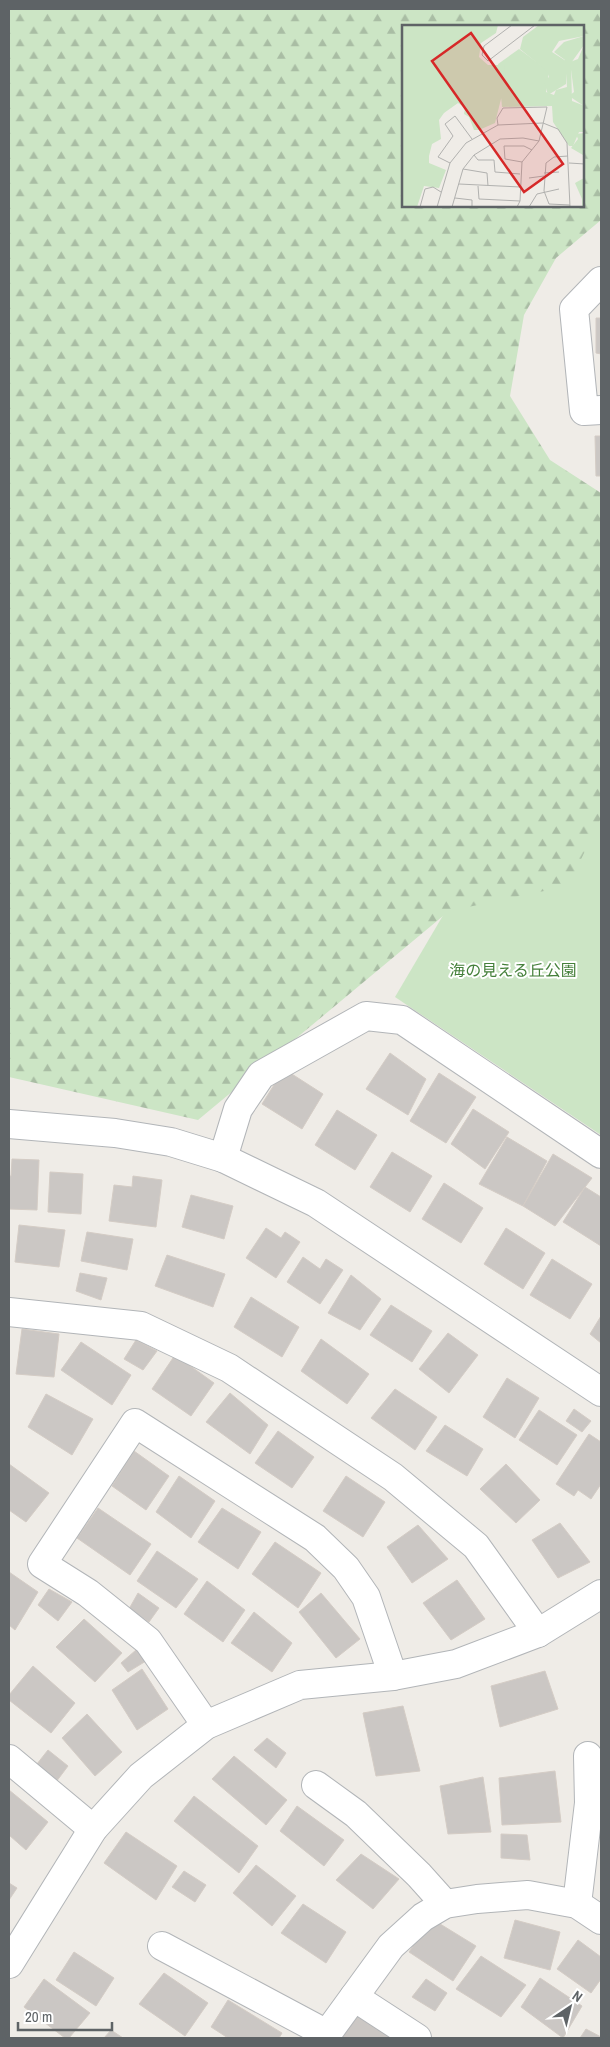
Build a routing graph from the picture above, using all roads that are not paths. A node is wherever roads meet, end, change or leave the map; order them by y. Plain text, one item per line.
1 (601, 281) edge
2 (601, 410) edge
3 (9, 1124) edge
4 (601, 1154) edge
5 (223, 1158) junction
6 (9, 1312) edge
7 (601, 1392) edge
8 (601, 1594) edge
9 (538, 1633) junction
10 (394, 1676) junction
11 (206, 1725) junction
12 (588, 1756) dead end
13 (9, 1759) edge
14 (316, 1785) dead end
15 (93, 1829) junction
16 (445, 1904) junction
17 (577, 1904) junction
18 (601, 1920) edge
19 (162, 1946) dead end
20 (9, 1964) edge
21 (354, 1998) junction
22 (326, 2036) edge
23 (417, 2038) edge

1 - 2 street
3 - 5 street
4 - 5 street
5 - 7 street
6 - 9 street
8 - 9 street
9 - 10 street
10 - 11 street
10 - 11 street
11 - 15 street
12 - 17 street
13 - 15 street
14 - 16 street
15 - 20 street
16 - 17 street
16 - 21 street
17 - 18 street
19 - 22 street
21 - 22 street
21 - 23 street

